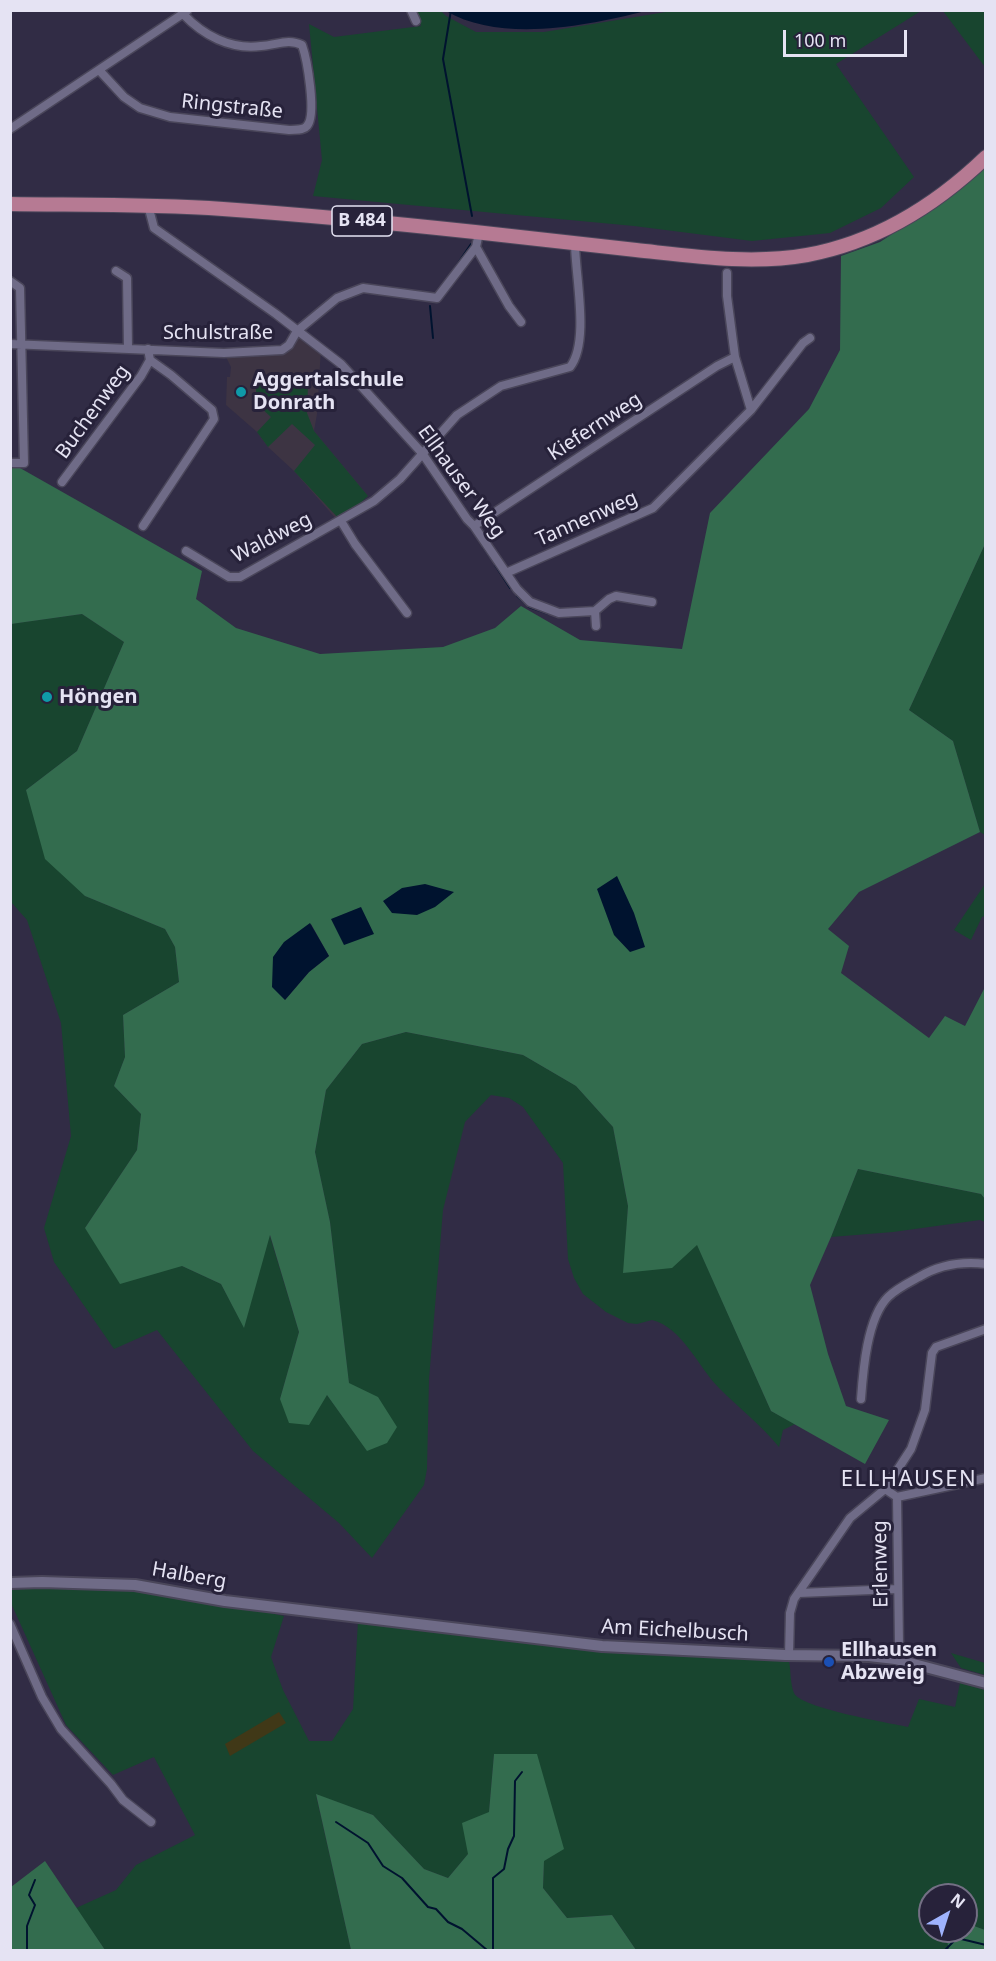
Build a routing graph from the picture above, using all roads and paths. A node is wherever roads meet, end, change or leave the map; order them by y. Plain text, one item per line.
1 (411, 10) edge
2 (185, 12) edge
3 (416, 21) dead end
4 (99, 70) junction
5 (10, 129) edge
6 (986, 157) edge
7 (10, 204) edge
8 (148, 206) junction
9 (479, 233) junction
10 (575, 243) junction
11 (476, 247) junction
12 (117, 271) dead end
13 (727, 273) dead end
14 (10, 281) edge
15 (521, 322) dead end
16 (297, 332) junction
17 (810, 338) dead end
18 (21, 343) junction
19 (10, 344) edge
20 (128, 348) junction
21 (147, 349) junction
22 (735, 357) junction
23 (150, 360) junction
24 (751, 410) junction
25 (422, 453) junction
26 (10, 463) edge
27 (62, 482) dead end
28 (341, 521) junction
29 (143, 526) dead end
30 (474, 526) junction
31 (186, 551) dead end
32 (506, 573) junction
33 (652, 602) dead end
34 (595, 611) junction
35 (407, 613) dead end
36 (596, 626) dead end
37 (986, 1264) edge
38 (986, 1329) edge
39 (861, 1399) dead end
40 (986, 1478) edge
41 (885, 1489) junction
42 (897, 1497) junction
43 (10, 1583) edge
44 (897, 1589) junction
45 (799, 1593) junction
46 (360, 1617) joint
47 (10, 1624) edge
48 (899, 1645) dead end
49 (789, 1655) junction
50 (986, 1683) edge
51 (150, 1822) dead end

1 - 3 street
2 - 4 street
2 - 4 street, Ringstraße
4 - 5 street
6 - 10 main road, B 484
7 - 8 main road, B 484
8 - 9 main road, B 484
8 - 16 street, Ellhauser Weg
9 - 10 main road, B 484
9 - 11 street, Schulstraße
10 - 25 street, Waldweg
11 - 15 street
11 - 16 street, Schulstraße
12 - 20 street
13 - 22 street
14 - 18 street
16 - 21 street, Schulstraße
16 - 25 street, Ellhauser Weg
17 - 24 street, Tannenweg
18 - 19 street, Schulstraße
18 - 20 street, Schulstraße
18 - 26 street
20 - 21 street, Schulstraße
21 - 23 street
22 - 24 street
22 - 30 street, Kiefernweg
23 - 27 street, Buchenweg
23 - 29 street
24 - 32 street, Tannenweg
25 - 28 street, Waldweg
25 - 30 street, Ellhauser Weg
28 - 31 street, Waldweg
28 - 35 street, Waldweg
30 - 32 street, Ellhauser Weg
32 - 34 street, Ellhauser Weg
33 - 34 street, Ellhauser Weg
34 - 36 street
37 - 39 street
38 - 41 street
40 - 42 street
41 - 42 street, Erlenweg
41 - 45 street
42 - 44 street, Erlenweg
43 - 46 street, Halberg
44 - 45 street
44 - 48 street, Erlenweg
45 - 49 street
46 - 49 street, Am Eichelbusch
47 - 51 street
49 - 50 street, Am Eichelbusch

